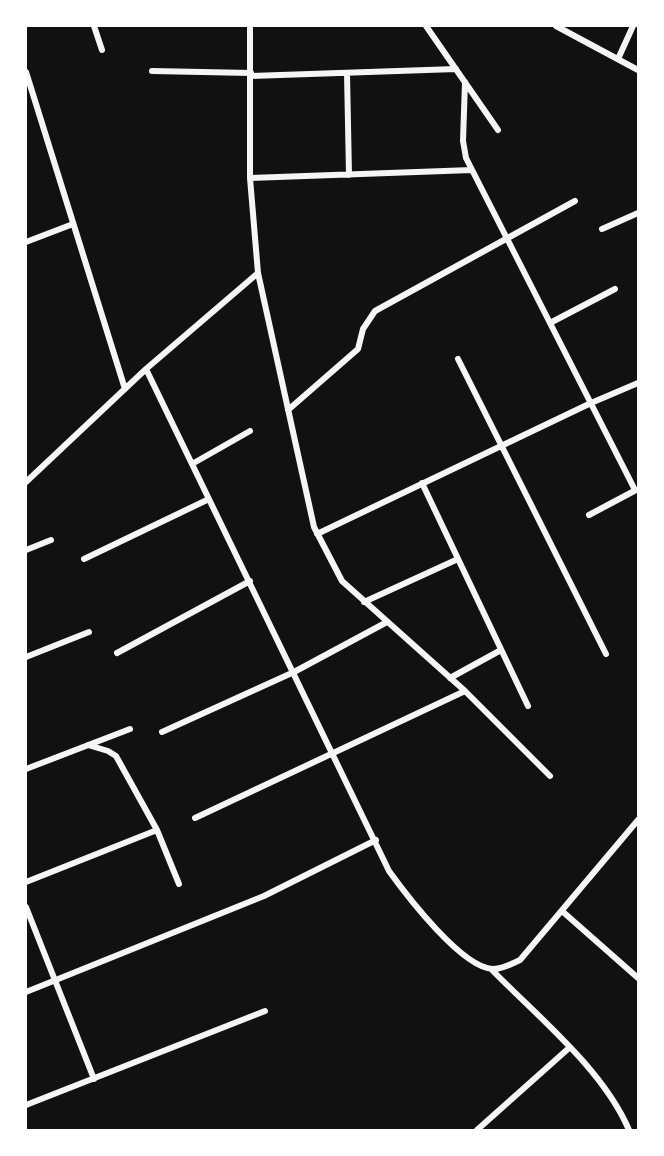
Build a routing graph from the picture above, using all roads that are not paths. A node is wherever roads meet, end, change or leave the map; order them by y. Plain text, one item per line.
1 (94, 26) edge
2 (250, 26) edge
3 (426, 26) edge
4 (556, 26) edge
5 (633, 26) edge
6 (102, 50) dead end
7 (618, 59) junction
8 (456, 69) junction
9 (639, 70) edge
10 (152, 71) dead end
11 (26, 72) edge
12 (347, 73) junction
13 (251, 74) junction
14 (465, 82) junction
15 (28, 88) edge
16 (498, 130) dead end
17 (472, 170) junction
18 (349, 175) junction
19 (250, 178) junction
20 (575, 201) dead end
21 (639, 213) edge
22 (73, 224) junction
23 (602, 229) dead end
24 (507, 239) junction
25 (26, 242) edge
26 (258, 273) junction
27 (615, 289) dead end
28 (550, 323) junction
29 (458, 358) dead end
30 (146, 369) junction
31 (639, 383) edge
32 (124, 388) junction
33 (591, 403) junction
34 (288, 410) junction
35 (250, 431) dead end
36 (500, 446) junction
37 (192, 464) junction
38 (26, 482) edge
39 (422, 483) junction
40 (637, 489) edge
41 (210, 500) junction
42 (589, 515) dead end
43 (317, 534) junction
44 (51, 540) dead end
45 (26, 550) edge
46 (84, 559) dead end
47 (458, 559) junction
48 (250, 581) junction
49 (364, 602) junction
50 (387, 622) junction
51 (89, 632) dead end
52 (501, 650) junction
53 (117, 653) dead end
54 (606, 654) dead end
55 (26, 657) edge
56 (294, 672) junction
57 (450, 678) junction
58 (465, 691) junction
59 (528, 706) dead end
60 (130, 729) dead end
61 (162, 732) dead end
62 (88, 745) junction
63 (333, 753) junction
64 (26, 769) edge
65 (550, 776) dead end
66 (195, 818) dead end
67 (639, 820) edge
68 (157, 830) junction
69 (376, 840) junction
70 (26, 882) edge
71 (179, 884) dead end
72 (26, 907) edge
73 (562, 911) junction
74 (491, 969) junction
75 (637, 976) edge
76 (55, 980) junction
77 (26, 992) edge
78 (266, 1011) dead end
79 (569, 1048) junction
80 (94, 1079) junction
81 (26, 1106) edge
82 (477, 1131) edge
83 (629, 1131) edge

1 - 6 street
2 - 13 street
3 - 8 street
4 - 7 street
5 - 7 street
7 - 9 street
8 - 12 street
8 - 14 street
10 - 13 street
11 - 15 street
12 - 13 street
12 - 18 street
13 - 19 street
14 - 16 street
14 - 17 street
15 - 22 street
17 - 18 street
17 - 24 street
18 - 19 street
19 - 26 street
20 - 24 street
21 - 23 street
22 - 25 street
22 - 32 street
24 - 28 street
24 - 34 street
26 - 30 street
26 - 34 street
27 - 28 street
28 - 33 street
29 - 36 street
30 - 32 street
30 - 37 street
31 - 33 street
32 - 38 street
33 - 36 street
33 - 40 street
34 - 43 street
35 - 37 street
36 - 39 street
36 - 54 street
37 - 41 street
39 - 43 street
39 - 47 street
40 - 42 street
41 - 46 street
41 - 48 street
43 - 49 street
44 - 45 street
47 - 49 street
47 - 52 street
48 - 53 street
48 - 56 street
49 - 50 street
50 - 56 street
50 - 57 street
51 - 55 street
52 - 57 street
52 - 59 street
56 - 61 street
56 - 63 street
57 - 58 street
58 - 63 street
58 - 65 street
60 - 62 street
62 - 64 street
62 - 68 street
63 - 66 street
63 - 69 street
67 - 73 street
68 - 70 street
68 - 71 street
69 - 74 street
69 - 76 street
72 - 76 street
73 - 74 street
73 - 75 street
74 - 79 street
76 - 77 street
76 - 80 street
78 - 80 street
79 - 82 street
79 - 83 street
80 - 81 street

